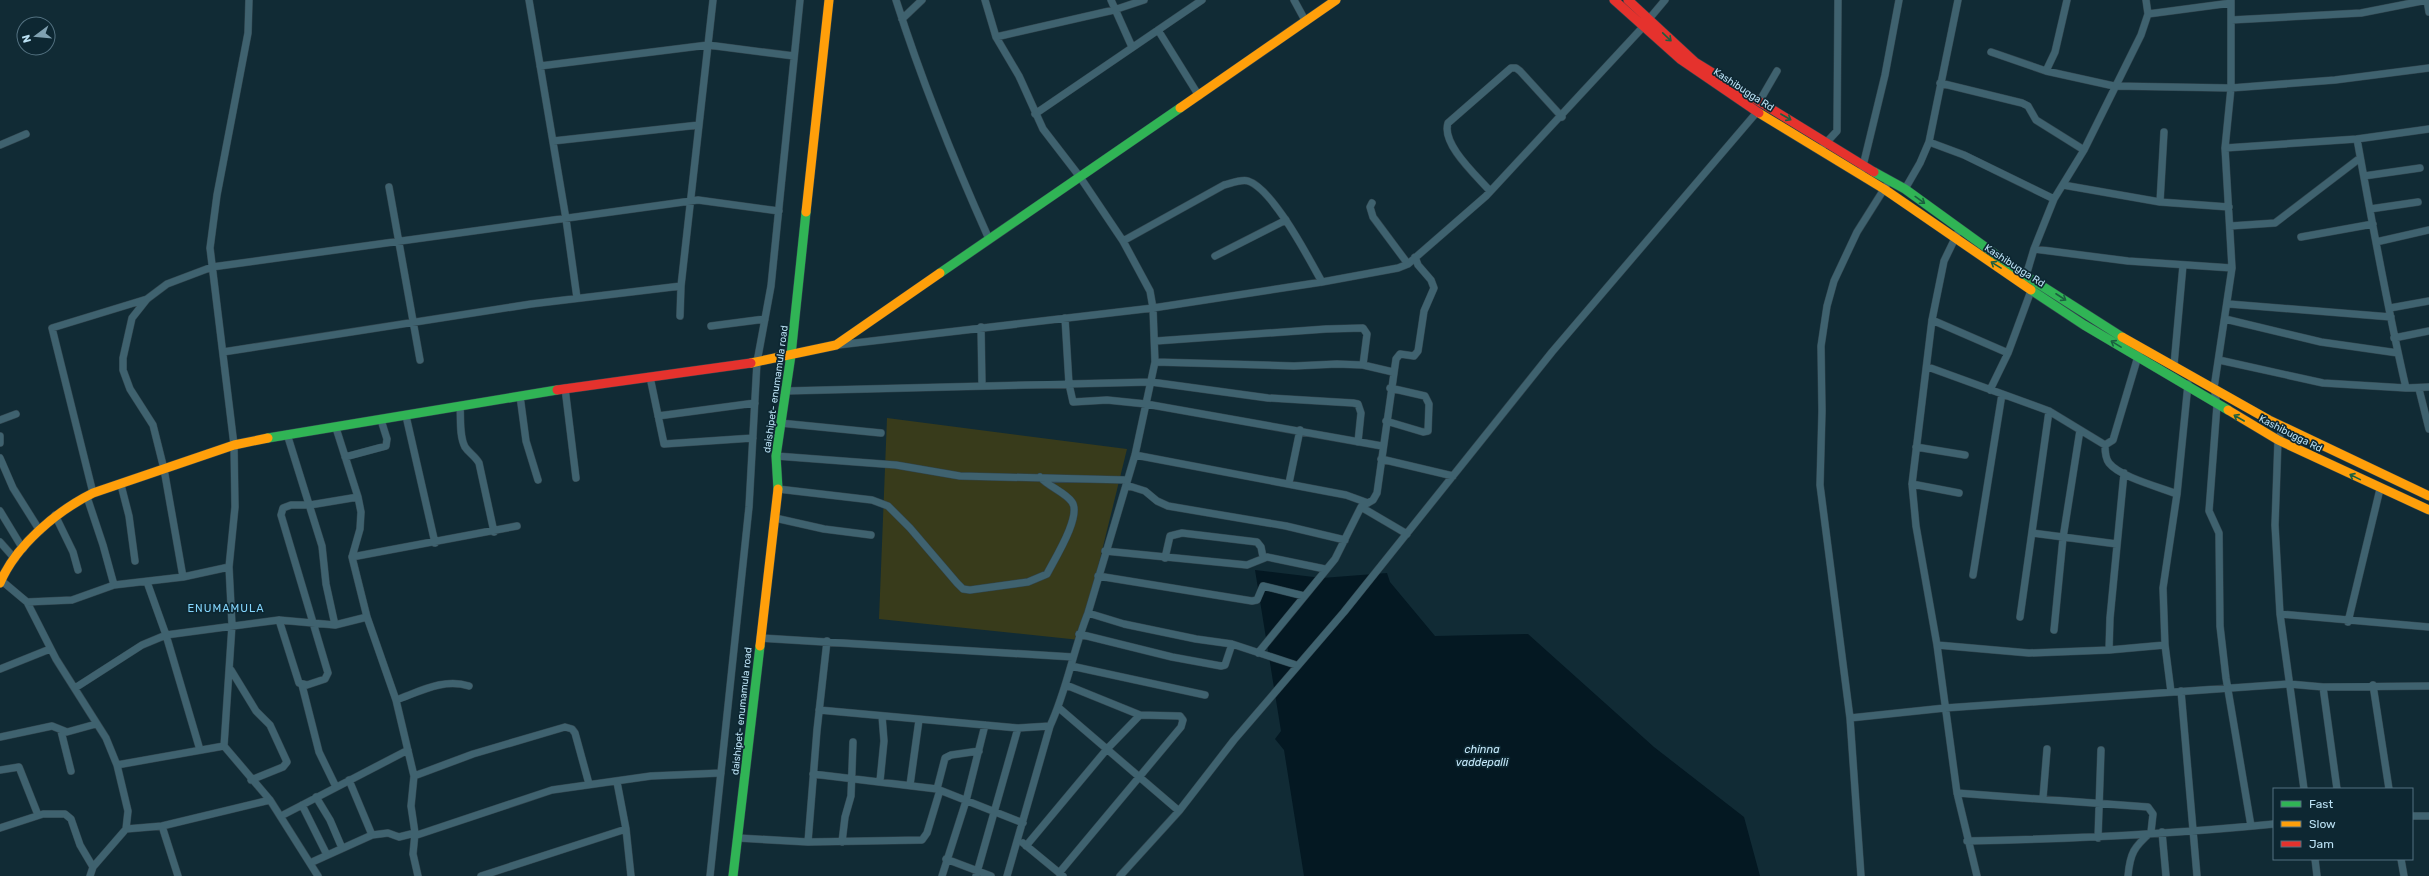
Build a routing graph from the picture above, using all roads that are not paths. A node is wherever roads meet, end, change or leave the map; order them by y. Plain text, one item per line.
1 (249, 0) edge
2 (529, 0) edge
3 (713, 0) edge
4 (800, 0) edge
5 (829, 0) edge
6 (896, 0) edge
7 (922, 0) edge
8 (985, 0) edge
9 (1111, 0) edge
10 (1144, 0) edge
11 (1202, 0) edge
12 (1294, 0) edge
13 (1336, 0) edge
14 (1614, 0) edge
15 (1628, 0) edge
16 (1665, 0) edge
17 (1838, 0) edge
18 (1899, 0) edge
19 (1958, 0) edge
20 (2067, 0) edge
21 (2146, 0) edge
22 (2427, 0) edge
23 (2231, 1) edge
24 (1114, 10) junction
25 (2429, 12) edge
26 (2148, 14) junction
27 (902, 19) junction
28 (1649, 19) junction
29 (2231, 20) junction
30 (1306, 22) junction
31 (1643, 27) junction
32 (1158, 30) junction
33 (996, 37) junction
34 (708, 45) junction
35 (1132, 47) junction
36 (1991, 52) dead end
37 (794, 56) junction
38 (540, 66) junction
39 (2429, 68) edge
40 (1776, 71) dead end
41 (2046, 71) junction
42 (1940, 83) junction
43 (2114, 86) junction
44 (2231, 88) junction
45 (1199, 96) junction
46 (1759, 102) junction
47 (1757, 112) junction
48 (1035, 114) junction
49 (1562, 117) junction
50 (699, 125) junction
51 (2429, 129) edge
52 (2164, 132) dead end
53 (26, 134) dead end
54 (2357, 139) junction
55 (553, 141) junction
56 (1828, 142) junction
57 (1929, 142) junction
58 (0, 145) edge
59 (2226, 148) junction
60 (1820, 150) junction
61 (2084, 150) junction
62 (2360, 158) junction
63 (1863, 166) junction
64 (2420, 168) dead end
65 (1860, 176) junction
66 (2364, 176) junction
67 (1080, 177) junction
68 (1890, 181) junction
69 (2063, 185) junction
70 (388, 187) dead end
71 (1884, 189) junction
72 (1905, 189) junction
73 (1490, 191) junction
74 (2054, 199) junction
75 (691, 201) junction
76 (2160, 202) junction
77 (2418, 202) dead end
78 (1372, 203) dead end
79 (2229, 207) junction
80 (2370, 209) junction
81 (779, 211) junction
82 (566, 219) junction
83 (1286, 220) junction
84 (2373, 224) junction
85 (2230, 226) junction
86 (1960, 228) junction
87 (2429, 230) edge
88 (2301, 237) dead end
89 (989, 239) junction
90 (1954, 239) junction
91 (1123, 241) junction
92 (397, 242) junction
93 (2376, 242) junction
94 (2034, 249) junction
95 (1215, 256) dead end
96 (1415, 257) junction
97 (1408, 264) junction
98 (2183, 265) junction
99 (212, 267) junction
100 (2232, 268) junction
101 (2026, 279) junction
102 (1322, 282) junction
103 (681, 286) junction
104 (2032, 288) junction
105 (577, 298) junction
106 (147, 299) junction
107 (2429, 301) edge
108 (2229, 304) junction
109 (1153, 308) junction
110 (2390, 308) junction
111 (680, 316) dead end
112 (2391, 317) junction
113 (1065, 318) junction
114 (765, 319) junction
115 (2225, 319) junction
116 (1932, 320) junction
117 (412, 323) junction
118 (711, 326) dead end
119 (981, 327) junction
120 (2429, 331) edge
121 (2394, 338) junction
122 (1156, 341) junction
123 (836, 345) junction
124 (2142, 348) junction
125 (223, 352) junction
126 (2008, 353) junction
127 (2398, 354) junction
128 (791, 356) junction
129 (2138, 357) junction
130 (420, 360) dead end
131 (2219, 360) junction
132 (758, 362) junction
133 (1155, 362) junction
134 (2174, 365) junction
135 (1363, 366) junction
136 (1928, 368) junction
137 (1393, 372) junction
138 (2190, 374) junction
139 (650, 377) junction
140 (1151, 382) junction
141 (1069, 384) junction
142 (982, 385) junction
143 (2188, 387) junction
144 (2429, 387) edge
145 (565, 388) junction
146 (1390, 388) junction
147 (2214, 388) junction
148 (2406, 388) junction
149 (2419, 389) junction
150 (1990, 390) junction
151 (785, 391) junction
152 (2002, 394) junction
153 (520, 396) junction
154 (755, 403) junction
155 (1146, 404) junction
156 (460, 406) junction
157 (2217, 406) junction
158 (2049, 411) junction
159 (16, 414) dead end
160 (406, 416) junction
161 (658, 416) junction
162 (0, 420) edge
163 (382, 420) junction
164 (1386, 421) junction
165 (780, 423) junction
166 (336, 428) junction
167 (2284, 428) junction
168 (2429, 429) edge
169 (1300, 430) junction
170 (2080, 430) junction
171 (881, 433) dead end
172 (287, 434) junction
173 (0, 436) edge
174 (753, 438) junction
175 (2278, 440) junction
176 (1358, 442) junction
177 (0, 443) edge
178 (2105, 444) junction
179 (234, 445) junction
180 (1382, 446) junction
181 (1916, 447) junction
182 (1135, 455) junction
183 (1965, 455) dead end
184 (776, 456) junction
185 (345, 457) junction
186 (0, 458) edge
187 (1381, 459) junction
188 (164, 469) junction
189 (2124, 473) junction
190 (1453, 476) junction
191 (1040, 477) junction
192 (576, 478) dead end
193 (538, 480) dead end
194 (1126, 483) junction
195 (1289, 483) junction
196 (1912, 484) junction
197 (121, 485) junction
198 (778, 489) junction
199 (2380, 489) junction
200 (1959, 493) dead end
201 (2177, 494) junction
202 (90, 495) junction
203 (2429, 496) edge
204 (358, 497) junction
205 (1368, 503) junction
206 (310, 505) junction
207 (1361, 507) junction
208 (2429, 510) edge
209 (0, 511) edge
210 (55, 515) junction
211 (775, 518) junction
212 (517, 526) dead end
213 (40, 531) junction
214 (494, 532) junction
215 (2032, 533) junction
216 (1407, 534) junction
217 (871, 535) dead end
218 (2063, 538) junction
219 (1345, 540) junction
220 (0, 542) edge
221 (435, 543) junction
222 (2117, 544) junction
223 (23, 549) junction
224 (1105, 551) junction
225 (352, 557) junction
226 (15, 558) junction
227 (1164, 558) junction
228 (1263, 558) junction
229 (135, 561) dead end
230 (229, 567) junction
231 (78, 570) dead end
232 (1325, 570) junction
233 (1973, 574) dead end
234 (1098, 576) junction
235 (184, 577) junction
236 (1, 582) edge
237 (148, 582) junction
238 (114, 585) junction
239 (1304, 596) junction
240 (27, 602) junction
241 (1088, 612) junction
242 (2280, 614) junction
243 (367, 616) junction
244 (2020, 617) dead end
245 (279, 620) junction
246 (2348, 622) junction
247 (313, 624) junction
248 (232, 625) junction
249 (335, 625) junction
250 (2429, 627) edge
251 (2054, 630) dead end
252 (1079, 634) junction
253 (166, 635) junction
254 (760, 638) junction
255 (827, 641) junction
256 (1232, 644) junction
257 (1937, 645) junction
258 (2165, 645) junction
259 (50, 649) junction
260 (2109, 650) junction
261 (1258, 653) junction
262 (1073, 657) junction
263 (1296, 665) junction
264 (1071, 666) junction
265 (0, 669) edge
266 (230, 670) junction
267 (2289, 684) junction
268 (302, 685) junction
269 (1066, 685) junction
270 (2373, 685) junction
271 (469, 686) dead end
272 (2322, 686) junction
273 (2429, 686) edge
274 (75, 688) junction
275 (2228, 690) junction
276 (2181, 691) junction
277 (2171, 692) junction
278 (1205, 695) dead end
279 (396, 700) junction
280 (1059, 708) junction
281 (1945, 708) junction
282 (819, 710) junction
283 (1140, 715) junction
284 (882, 716) junction
285 (1850, 718) junction
286 (919, 720) junction
287 (96, 724) junction
288 (985, 725) junction
289 (1050, 726) junction
290 (1018, 728) junction
291 (61, 731) junction
292 (0, 737) edge
293 (853, 742) dead end
294 (224, 746) junction
295 (1107, 749) junction
296 (2047, 749) dead end
297 (200, 750) junction
298 (408, 750) junction
299 (2101, 750) dead end
300 (978, 751) junction
301 (117, 765) junction
302 (0, 770) edge
303 (71, 771) dead end
304 (721, 773) junction
305 (812, 774) junction
306 (414, 776) junction
307 (851, 777) junction
308 (1139, 778) junction
309 (251, 780) junction
310 (349, 780) junction
311 (880, 781) junction
312 (617, 782) junction
313 (589, 784) junction
314 (910, 785) junction
315 (336, 787) junction
316 (2304, 788) edge
317 (2337, 788) edge
318 (2389, 788) edge
319 (939, 789) junction
320 (1957, 793) junction
321 (316, 797) junction
322 (2043, 798) junction
323 (270, 800) junction
324 (966, 801) junction
325 (302, 805) junction
326 (2099, 805) junction
327 (1179, 811) junction
328 (996, 812) junction
329 (38, 815) junction
330 (281, 816) junction
331 (2413, 816) edge
332 (2429, 816) edge
333 (1023, 822) junction
334 (2273, 824) edge
335 (162, 826) junction
336 (2251, 826) junction
337 (0, 828) edge
338 (126, 828) junction
339 (626, 829) junction
340 (2194, 830) junction
341 (2151, 832) junction
342 (2162, 832) junction
343 (372, 835) junction
344 (415, 835) junction
345 (738, 838) junction
346 (2098, 838) junction
347 (1019, 840) junction
348 (808, 842) junction
349 (842, 842) junction
350 (1967, 842) junction
351 (1026, 846) junction
352 (342, 848) junction
353 (327, 855) junction
354 (946, 859) junction
355 (2315, 860) edge
356 (2401, 860) edge
357 (310, 863) junction
358 (93, 867) junction
359 (977, 873) edge
360 (1061, 874) edge
361 (90, 876) edge
362 (178, 876) edge
363 (318, 876) edge
364 (418, 876) edge
365 (481, 876) edge
366 (631, 876) edge
367 (710, 876) edge
368 (733, 876) edge
369 (942, 876) edge
370 (991, 876) edge
371 (1007, 876) edge
372 (1120, 876) edge
373 (1861, 876) edge
374 (1977, 876) edge
375 (2128, 876) edge
376 (2166, 876) edge
377 (2197, 876) edge
378 (2317, 876) edge
379 (2404, 876) edge

1 - 99 street
2 - 38 street
3 - 34 street
4 - 37 street
5 - 128 street, daishipet- enumamula road
6 - 27 street
7 - 27 street
8 - 33 street
9 - 24 street
10 - 24 street
11 - 32 street
12 - 30 street
13 - 30 street
14 - 31 street, Kashibugga Rd
15 - 28 street, Kashibugga Rd
16 - 28 street
17 - 56 street
18 - 63 street
19 - 42 street
20 - 41 street
21 - 26 street
22 - 25 street
22 - 29 street
23 - 26 street
23 - 29 street
24 - 33 street
24 - 35 street
26 - 43 street
27 - 89 street
28 -> 46 street, Kashibugga Rd
29 - 44 street
30 - 45 street
31 - 47 street, Kashibugga Rd
31 - 49 street
32 - 35 street
32 - 45 street
33 - 48 street
34 - 37 street
34 - 38 street
34 - 50 street
35 - 48 street
36 - 41 street
37 - 81 street
38 - 55 street
39 - 44 street
40 - 46 street
41 - 43 street
42 - 57 street
42 - 61 street
43 - 44 street
43 - 61 street
44 - 59 street
45 - 67 street
46 -> 56 street, Kashibugga Rd
47 - 60 street, Kashibugga Rd
47 - 190 street
48 - 67 street
49 - 73 street
49 - 73 street
50 - 55 street
50 - 75 street
51 - 54 street
52 - 76 street
53 - 58 street
54 - 59 street
54 - 62 street
55 - 82 street
56 - 60 street
56 - 63 street, Kashibugga Rd
57 - 72 street
57 - 74 street
59 - 79 street
60 - 65 street, Kashibugga Rd
61 - 69 street
62 - 66 street
62 - 85 street
63 - 65 street
63 - 68 street, Kashibugga Rd
64 - 66 street
65 - 71 street, Kashibugga Rd
66 - 80 street
67 - 89 street
67 - 91 street
68 - 71 street
68 - 72 street, Kashibugga Rd
69 - 74 street
69 - 76 street
70 - 92 street
71 - 90 street, Kashibugga Rd
71 - 285 street
72 -> 86 street, Kashibugga Rd
73 - 96 street
74 - 94 street
75 - 81 street
75 - 82 street
75 - 103 street
76 - 79 street
77 - 80 street
78 - 97 street
79 - 85 street
80 - 84 street
81 - 114 street
82 - 92 street
82 - 105 street
83 - 91 street
83 - 95 street
83 - 102 street
84 - 88 street
84 - 93 street
85 - 100 street
86 - 90 street
86 - 101 street, Kashibugga Rd
87 - 93 street
89 - 123 street
101 -> 90 street, Kashibugga Rd
90 - 116 street
91 - 109 street
92 - 99 street
92 - 117 street
93 - 110 street
94 - 98 street
94 - 101 street
96 - 97 street
96 - 137 street
97 - 102 street
98 - 100 street
98 - 134 street
99 - 106 street
99 - 125 street
100 - 108 street
101 - 104 street, Kashibugga Rd
101 -> 124 street, Kashibugga Rd
102 - 109 street
103 - 105 street
103 - 111 street
104 - 126 street
129 -> 104 street, Kashibugga Rd
105 - 117 street
106 - 188 street
106 - 202 street
107 - 110 street
108 - 112 street
108 - 115 street
109 - 113 street
109 - 122 street
110 - 112 street
112 - 121 street
113 - 119 street
113 - 141 street
114 - 118 street
114 - 132 street
115 - 127 street
115 - 131 street
116 - 126 street
116 - 136 street
117 - 125 street
117 - 130 street
119 - 123 street
119 - 142 street
120 - 121 street
121 - 127 street
122 - 133 street
122 - 135 street
123 - 128 street
124 - 129 street
124 - 134 street, Kashibugga Rd
125 - 179 street
126 - 150 street
127 - 148 street
128 - 132 street
128 - 151 street, daishipet- enumamula road
129 - 143 street, Kashibugga Rd
129 - 178 street
131 - 147 street
131 - 148 street
132 - 139 street
132 - 154 street
133 - 135 street
133 - 140 street
134 - 138 street, Kashibugga Rd
135 - 137 street
136 - 150 street
136 - 181 street
137 - 146 street
138 - 143 street
138 - 147 street, Kashibugga Rd
139 - 145 street
139 - 161 street
140 - 141 street
140 - 155 street
140 - 176 street
141 - 142 street
141 - 155 street
142 - 151 street
143 - 157 street, Kashibugga Rd
143 - 201 street
144 - 149 street
145 - 153 street
145 - 192 street
146 - 164 street
146 - 164 street
147 - 157 street
147 - 167 street, Kashibugga Rd
148 - 149 street
149 - 168 street
150 - 152 street
151 - 165 street, daishipet- enumamula road
152 - 158 street
152 - 233 street
153 - 156 street
153 - 193 street
154 - 161 street
154 - 174 street
155 - 169 street
155 - 182 street
156 - 160 street
156 - 214 street
175 -> 157 street, Kashibugga Rd
157 - 275 street
158 - 170 street
158 - 215 street
159 - 162 street
160 - 163 street
160 - 221 street
161 - 174 street
163 - 166 street
163 - 185 street
164 - 180 street
165 - 171 street
165 - 184 street, daishipet- enumamula road
166 - 172 street
166 - 185 street
167 - 175 street
167 - 203 street, Kashibugga Rd
169 - 176 street
169 - 195 street
170 - 178 street
170 - 218 street
172 - 179 street
172 - 206 street
173 - 177 street
174 - 304 street
199 -> 175 street, Kashibugga Rd
175 - 242 street
176 - 180 street
178 - 189 street
179 - 188 street
179 - 230 street
180 - 187 street
181 - 183 street
181 - 196 street
182 - 194 street
182 - 195 street
184 - 191 street
184 - 198 street, daishipet- enumamula road
185 - 204 street
186 - 213 street
187 - 190 street
187 - 205 street
188 - 197 street
188 - 235 street
189 - 201 street
189 - 222 street
190 - 216 street
191 - 194 street
191 - 198 street
194 - 219 street
194 - 224 street
195 - 205 street
196 - 200 street
196 - 257 street
197 - 202 street
197 - 229 street
198 - 211 street, daishipet- enumamula road
199 - 208 street, Kashibugga Rd
199 - 246 street
201 - 258 street
202 - 210 street
202 - 238 street
204 - 206 street
204 - 225 street
205 - 207 street
206 - 247 street
206 - 249 street
207 - 216 street
207 - 219 street
209 - 223 street
210 - 213 street
210 - 231 street
211 - 217 street
211 - 254 street, daishipet- enumamula road
212 - 214 street
213 - 223 street
214 - 221 street
215 - 218 street
215 - 244 street
216 - 263 street
218 - 222 street
218 - 251 street
219 - 232 street
220 - 226 street
221 - 225 street
222 - 260 street
223 - 226 street
224 - 227 street
224 - 234 street
225 - 243 street
226 - 236 street
227 - 228 street
227 - 228 street
228 - 232 street
230 - 235 street
230 - 248 street
232 - 239 street
234 - 239 street
234 - 241 street
235 - 237 street
236 - 240 street
237 - 238 street
237 - 253 street
238 - 240 street
239 - 261 street
240 - 259 street
241 - 252 street
241 - 256 street
242 - 246 street
242 - 267 street
243 - 249 street
243 - 279 street
245 - 247 street
245 - 248 street
245 - 268 street
246 - 250 street
247 - 249 street
247 - 268 street
248 - 253 street
248 - 266 street
252 - 256 street
252 - 262 street
253 - 274 street
253 - 297 street
254 - 255 street
254 - 345 street, daishipet- enumamula road
255 - 262 street
255 - 282 street
256 - 261 street
257 - 260 street
257 - 281 street
258 - 260 street
258 - 277 street
259 - 265 street
259 - 274 street
261 - 263 street
262 - 264 street
263 - 327 street
264 - 269 street
264 - 278 street
266 - 294 street
266 - 309 street
267 - 272 street
267 - 275 street
267 - 316 street
268 - 315 street
269 - 280 street
269 - 283 street
270 - 272 street
270 - 273 street
270 - 318 street
271 - 279 street
272 - 317 street
274 - 287 street
275 - 276 street
275 - 336 street
276 - 277 street
276 - 340 street
277 - 281 street
279 - 298 street
280 - 289 street
280 - 295 street
281 - 285 street
281 - 320 street
282 - 284 street
282 - 305 street
283 - 295 street
283 - 308 street
284 - 286 street
284 - 311 street
285 - 373 street
286 - 288 street
286 - 314 street
287 - 291 street
287 - 301 street
288 - 290 street
288 - 300 street
289 - 290 street
289 - 333 street
290 - 328 street
291 - 292 street
291 - 303 street
293 - 307 street
294 - 297 street
294 - 309 street
295 - 308 street
295 - 351 street
296 - 322 street
297 - 301 street
298 - 306 street
298 - 310 street
299 - 326 street
300 - 319 street
300 - 324 street
301 - 338 street
302 - 329 street
304 - 312 street
304 - 367 street
305 - 307 street
305 - 348 street
306 - 313 street
306 - 344 street
307 - 311 street
307 - 349 street
308 - 327 street
308 - 360 street
309 - 323 street
310 - 315 street
310 - 343 street
311 - 314 street
312 - 313 street
312 - 339 street
313 - 344 street
314 - 319 street
315 - 321 street
319 - 324 street
319 - 349 street
320 - 322 street
320 - 350 street
321 - 325 street
321 - 352 street
322 - 326 street
323 - 330 street
323 - 335 street
324 - 328 street
324 - 354 street
325 - 330 street
325 - 353 street
326 - 341 street
326 - 346 street
327 - 372 street
328 - 333 street
328 - 359 street
329 - 337 street
329 - 358 street
330 - 357 street
331 - 332 street
333 - 347 street
334 - 336 street
335 - 338 street
335 - 362 street
336 - 340 street
338 - 358 street
339 - 365 street
339 - 366 street
340 - 342 street
340 - 377 street
341 - 342 street
341 - 346 street
341 - 375 street
342 - 376 street
343 - 344 street
343 - 352 street
344 - 364 street
345 - 348 street
345 - 368 street, daishipet- enumamula road
346 - 350 street
347 - 351 street
347 - 371 street
348 - 349 street
350 - 374 street
351 - 360 street
352 - 353 street
353 - 357 street
354 - 359 street
354 - 369 street
355 - 378 street
356 - 379 street
357 - 363 street
358 - 361 street
359 - 370 street

